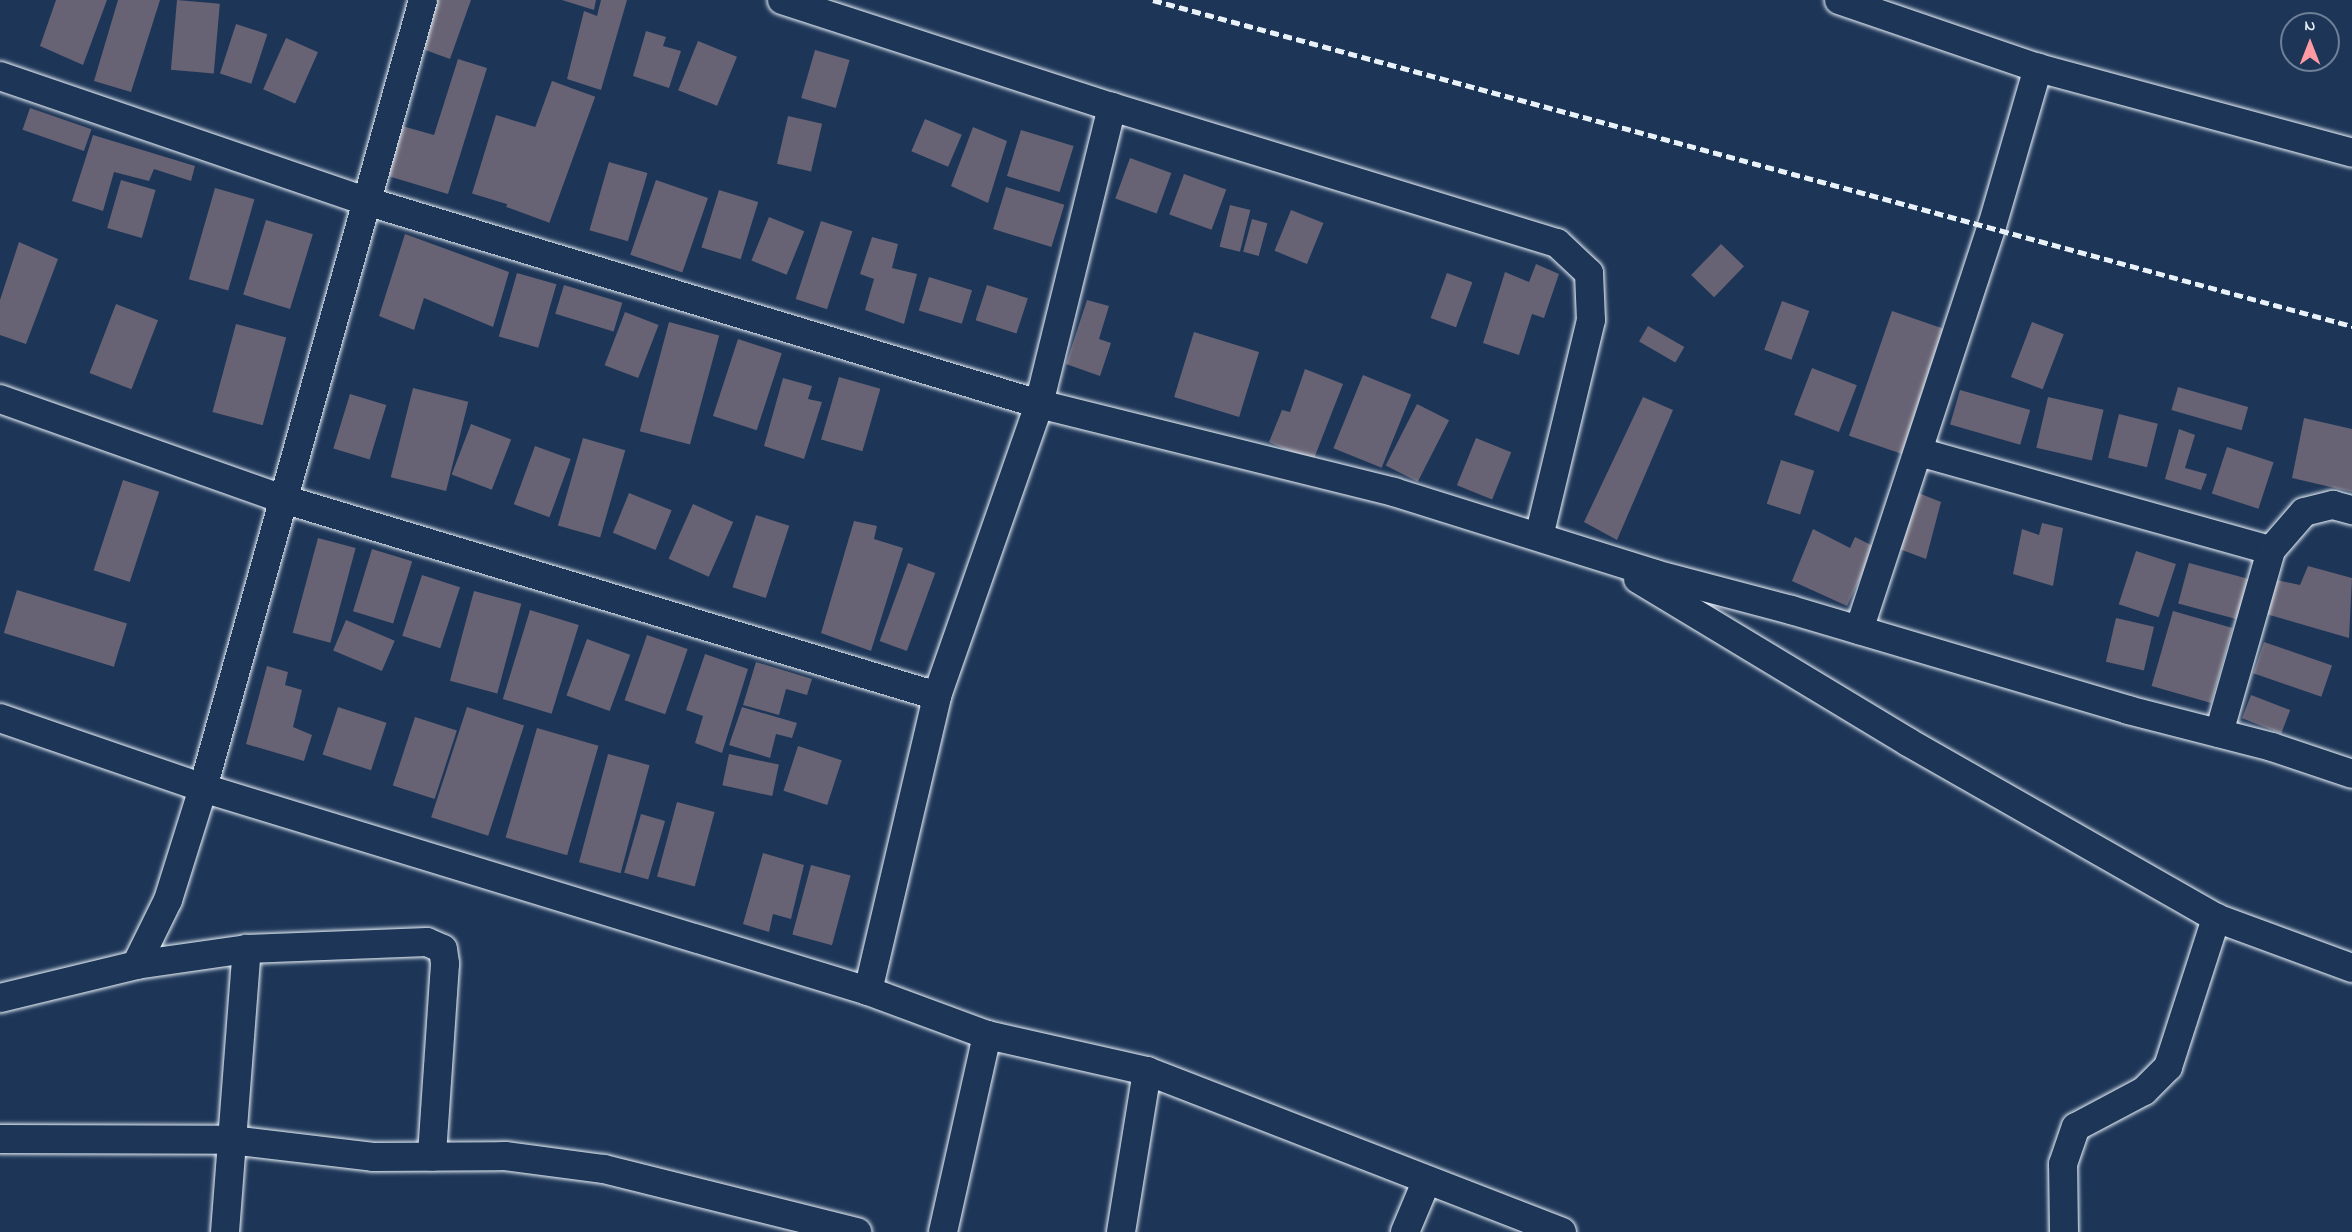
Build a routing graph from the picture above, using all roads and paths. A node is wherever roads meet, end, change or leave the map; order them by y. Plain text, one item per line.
1 (423, 0) edge
2 (782, 0) edge
3 (1839, 0) edge
4 (1894, 9) edge
5 (2038, 68) junction
6 (0, 76) edge
7 (1112, 108) junction
8 (2352, 154) edge
9 (369, 202) junction
10 (0, 399) edge
11 (1039, 404) junction
12 (1919, 452) junction
13 (283, 499) junction
14 (2352, 510) edge
15 (1539, 536) junction
16 (2271, 550) junction
17 (1600, 556) junction
18 (1859, 630) junction
19 (937, 696) junction
20 (0, 718) edge
21 (2219, 733) junction
22 (2352, 774) edge
23 (203, 788) junction
24 (2216, 918) junction
25 (247, 949) junction
26 (136, 965) junction
27 (2352, 968) edge
28 (868, 991) junction
29 (0, 998) edge
30 (987, 1035) junction
31 (1147, 1071) junction
32 (0, 1139) edge
33 (231, 1140) junction
34 (432, 1157) junction
35 (1425, 1182) junction
36 (225, 1232) edge
37 (857, 1232) edge
38 (943, 1232) edge
39 (1121, 1232) edge
40 (1405, 1232) edge
41 (1562, 1232) edge
42 (2064, 1232) edge

1 - 9 street
2 - 7 street
3 - 4 street
4 - 5 street
5 - 8 street
5 - 12 street
6 - 9 street
7 - 11 street
7 - 15 street
9 - 11 street
9 - 13 street
10 - 13 street
11 - 15 street
11 - 19 street
12 - 16 street
12 - 18 street
13 - 19 street
13 - 23 street
14 - 16 street
15 - 17 street
16 - 21 street
17 - 18 street
17 - 24 street
18 - 21 street
19 - 28 street
20 - 23 street
21 - 22 street
23 - 26 street
23 - 28 street
24 - 27 street
24 - 42 street
25 - 26 street
25 - 33 street
25 - 34 street
26 - 29 street
28 - 30 street
30 - 31 street
30 - 38 street
31 - 35 street
31 - 39 street
32 - 33 street
33 - 34 street
33 - 36 street
34 - 37 street
35 - 40 street
35 - 41 street

